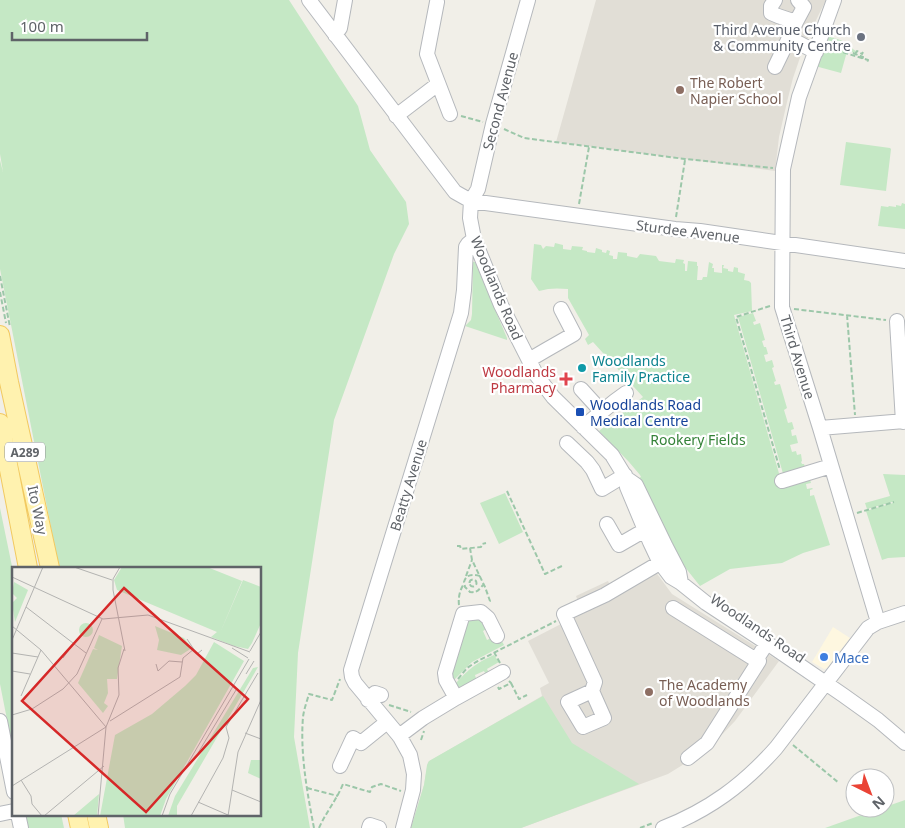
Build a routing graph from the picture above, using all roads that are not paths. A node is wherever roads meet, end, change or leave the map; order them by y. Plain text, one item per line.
1 (309, 0) edge
2 (345, 0) edge
3 (528, 0) edge
4 (775, 0) edge
5 (798, 0) edge
6 (834, 0) edge
7 (437, 2) dead end
8 (796, 22) junction
9 (335, 34) junction
10 (789, 38) junction
11 (817, 48) junction
12 (775, 67) dead end
13 (438, 84) junction
14 (450, 114) road end
15 (396, 116) junction
16 (471, 201) junction
17 (474, 239) junction
18 (783, 243) junction
19 (905, 261) edge
20 (561, 309) dead end
21 (897, 322) road end
22 (0, 335) edge
23 (529, 360) junction
24 (581, 389) dead end
25 (626, 393) dead end
26 (602, 412) junction
27 (904, 421) edge
28 (0, 423) edge
29 (583, 427) junction
30 (820, 428) junction
31 (568, 443) dead end
32 (830, 466) junction
33 (626, 476) junction
34 (783, 481) road end
35 (607, 524) dead end
36 (645, 530) junction
37 (666, 560) junction
38 (28, 567) edge
39 (50, 567) edge
40 (673, 608) dead end
41 (905, 613) edge
42 (878, 622) junction
43 (497, 636) dead end
44 (767, 643) junction
45 (756, 660) junction
46 (507, 678) road end
47 (826, 684) junction
48 (592, 691) dead end
49 (382, 695) road end
50 (456, 698) junction
51 (368, 700) junction
52 (387, 722) junction
53 (1, 727) edge
54 (399, 736) junction
55 (905, 743) edge
56 (688, 758) dead end
57 (340, 766) dead end
58 (12, 782) edge
59 (658, 825) edge
60 (370, 828) edge
61 (379, 828) edge
62 (403, 828) edge

1 - 9 street
2 - 9 street
3 - 16 street, Second Avenue
4 - 8 street
5 - 8 street
6 - 11 street, Third Avenue
7 - 13 street
8 - 10 street
9 - 15 street
10 - 11 street
10 - 12 street
11 - 18 street, Third Avenue
13 - 14 street
13 - 15 street
15 - 16 street
16 - 17 street, Woodlands Road
16 - 18 street, Sturdee Avenue
17 - 23 street, Woodlands Road
17 - 51 street, Beatty Avenue
18 - 19 street, Sturdee Avenue
18 - 30 street, Third Avenue
20 - 23 street
21 - 27 street
22 - 39 main road, Ito Way / A289
23 - 29 street, Woodlands Road
24 - 26 street
25 - 26 street
26 - 29 street
27 - 30 street
28 - 38 main road, Ito Way / A289
29 - 33 street, Woodlands Road
30 - 32 street, Third Avenue
31 - 33 street
32 - 34 street
32 - 42 street, Third Avenue
33 - 36 street, Woodlands Road
33 - 37 street, Woodlands Road
35 - 36 street
36 - 37 street, Woodlands Road
37 - 44 street, Woodlands Road
37 - 48 street
40 - 45 street
41 - 42 street
42 - 47 street
43 - 50 street
44 - 45 street
44 - 47 street, Woodlands Road
45 - 56 street
46 - 50 street
47 - 55 street, Woodlands Road
47 - 59 street
49 - 51 street
50 - 54 street
51 - 52 street
52 - 54 street
52 - 57 street
53 - 58 street
54 - 62 street
60 - 61 street

